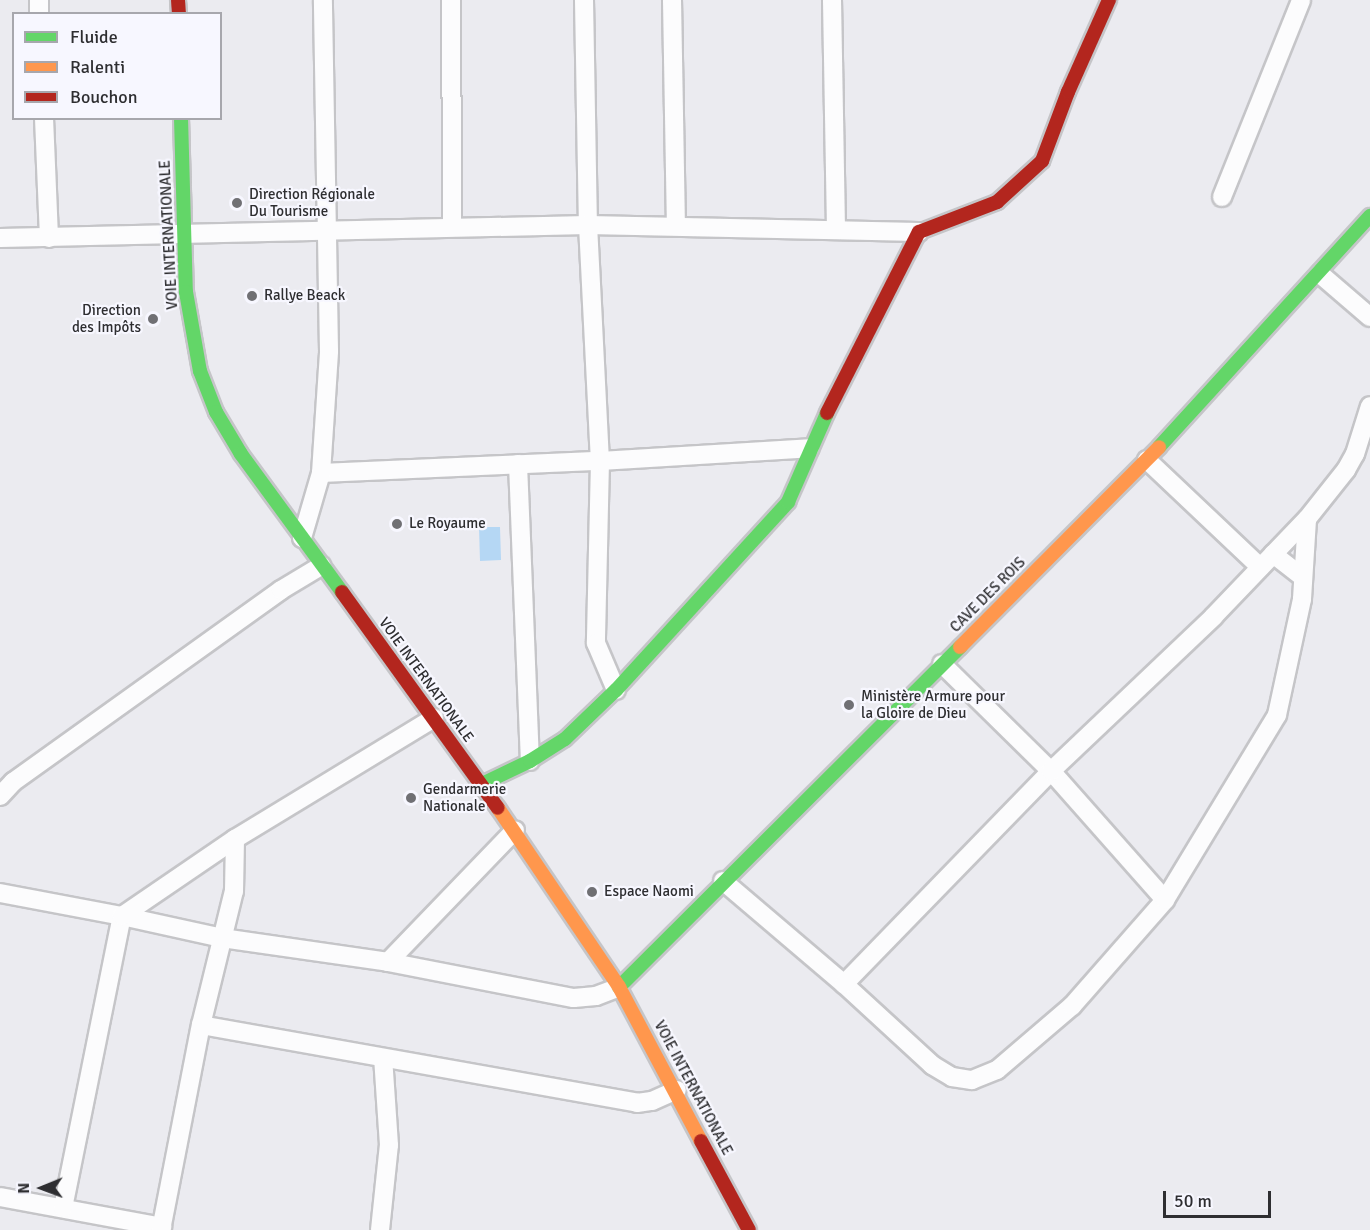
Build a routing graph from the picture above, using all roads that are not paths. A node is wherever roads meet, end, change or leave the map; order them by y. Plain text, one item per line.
1 (323, 0) edge
2 (451, 0) edge
3 (584, 0) edge
4 (672, 0) edge
5 (832, 0) edge
6 (1108, 0) edge
7 (1300, 0) edge
8 (44, 120) edge
9 (181, 120) edge
10 (1222, 197) dead end
11 (1370, 216) edge
12 (588, 225) junction
13 (676, 225) junction
14 (452, 227) junction
15 (836, 228) junction
16 (329, 229) junction
17 (919, 232) junction
18 (183, 236) junction
19 (0, 238) edge
20 (48, 238) junction
21 (1320, 274) junction
22 (1370, 316) edge
23 (1370, 406) edge
24 (810, 448) junction
25 (1147, 460) junction
26 (600, 461) junction
27 (518, 465) junction
28 (321, 473) junction
29 (1307, 519) junction
30 (302, 538) junction
31 (1266, 561) junction
32 (321, 566) junction
33 (1302, 577) junction
34 (942, 664) junction
35 (616, 690) junction
36 (434, 718) junction
37 (530, 761) junction
38 (1051, 771) junction
39 (482, 784) junction
40 (0, 796) edge
41 (515, 830) junction
42 (235, 839) junction
43 (723, 881) junction
44 (0, 893) edge
45 (1165, 900) junction
46 (122, 916) junction
47 (222, 938) junction
48 (388, 962) junction
49 (844, 984) junction
50 (619, 987) junction
51 (201, 1025) junction
52 (383, 1058) junction
53 (677, 1090) junction
54 (0, 1197) edge
55 (63, 1208) junction
56 (162, 1229) edge
57 (380, 1230) edge
58 (749, 1230) edge

1 - 16 street
2 - 14 street
3 - 12 street
4 - 13 street
5 - 15 street
6 - 17 street
7 - 10 street
8 - 20 street
9 - 18 street, VOIE INTERNATIONALE
11 - 21 street, CAVE DES ROIS
12 - 13 street
12 - 14 street
12 - 26 street
13 - 15 street
14 - 16 street
15 - 17 street
16 - 18 street
16 - 28 street
17 - 24 street
18 - 20 street
18 - 30 street, VOIE INTERNATIONALE
19 - 20 street
21 - 22 street
21 - 25 street, CAVE DES ROIS
23 - 29 street
24 - 26 street
24 - 35 street
25 - 31 street
25 - 34 street, CAVE DES ROIS
26 - 27 street
26 - 35 street
27 - 28 street
27 - 37 street
28 - 30 street
29 - 31 street
29 - 33 street
30 - 32 street, VOIE INTERNATIONALE
31 - 33 street
31 - 38 street
32 - 36 street, VOIE INTERNATIONALE
32 - 40 street
33 - 45 street
34 - 38 street
34 - 43 street, CAVE DES ROIS
35 - 37 street
36 - 39 street, VOIE INTERNATIONALE
36 - 42 street
37 - 39 street
38 - 45 street
38 - 49 street
39 - 41 street, VOIE INTERNATIONALE
41 - 48 street
41 - 50 street, VOIE INTERNATIONALE
42 - 46 street
42 - 47 street
43 - 49 street
43 - 50 street, CAVE DES ROIS
44 - 46 street
45 - 49 street
46 - 47 street
46 - 55 street
47 - 48 street
47 - 51 street
48 - 50 street
50 - 53 street, VOIE INTERNATIONALE
51 - 52 street
51 - 56 street
52 - 53 street
52 - 57 street
53 - 58 street, VOIE INTERNATIONALE
54 - 55 street
55 - 56 street

